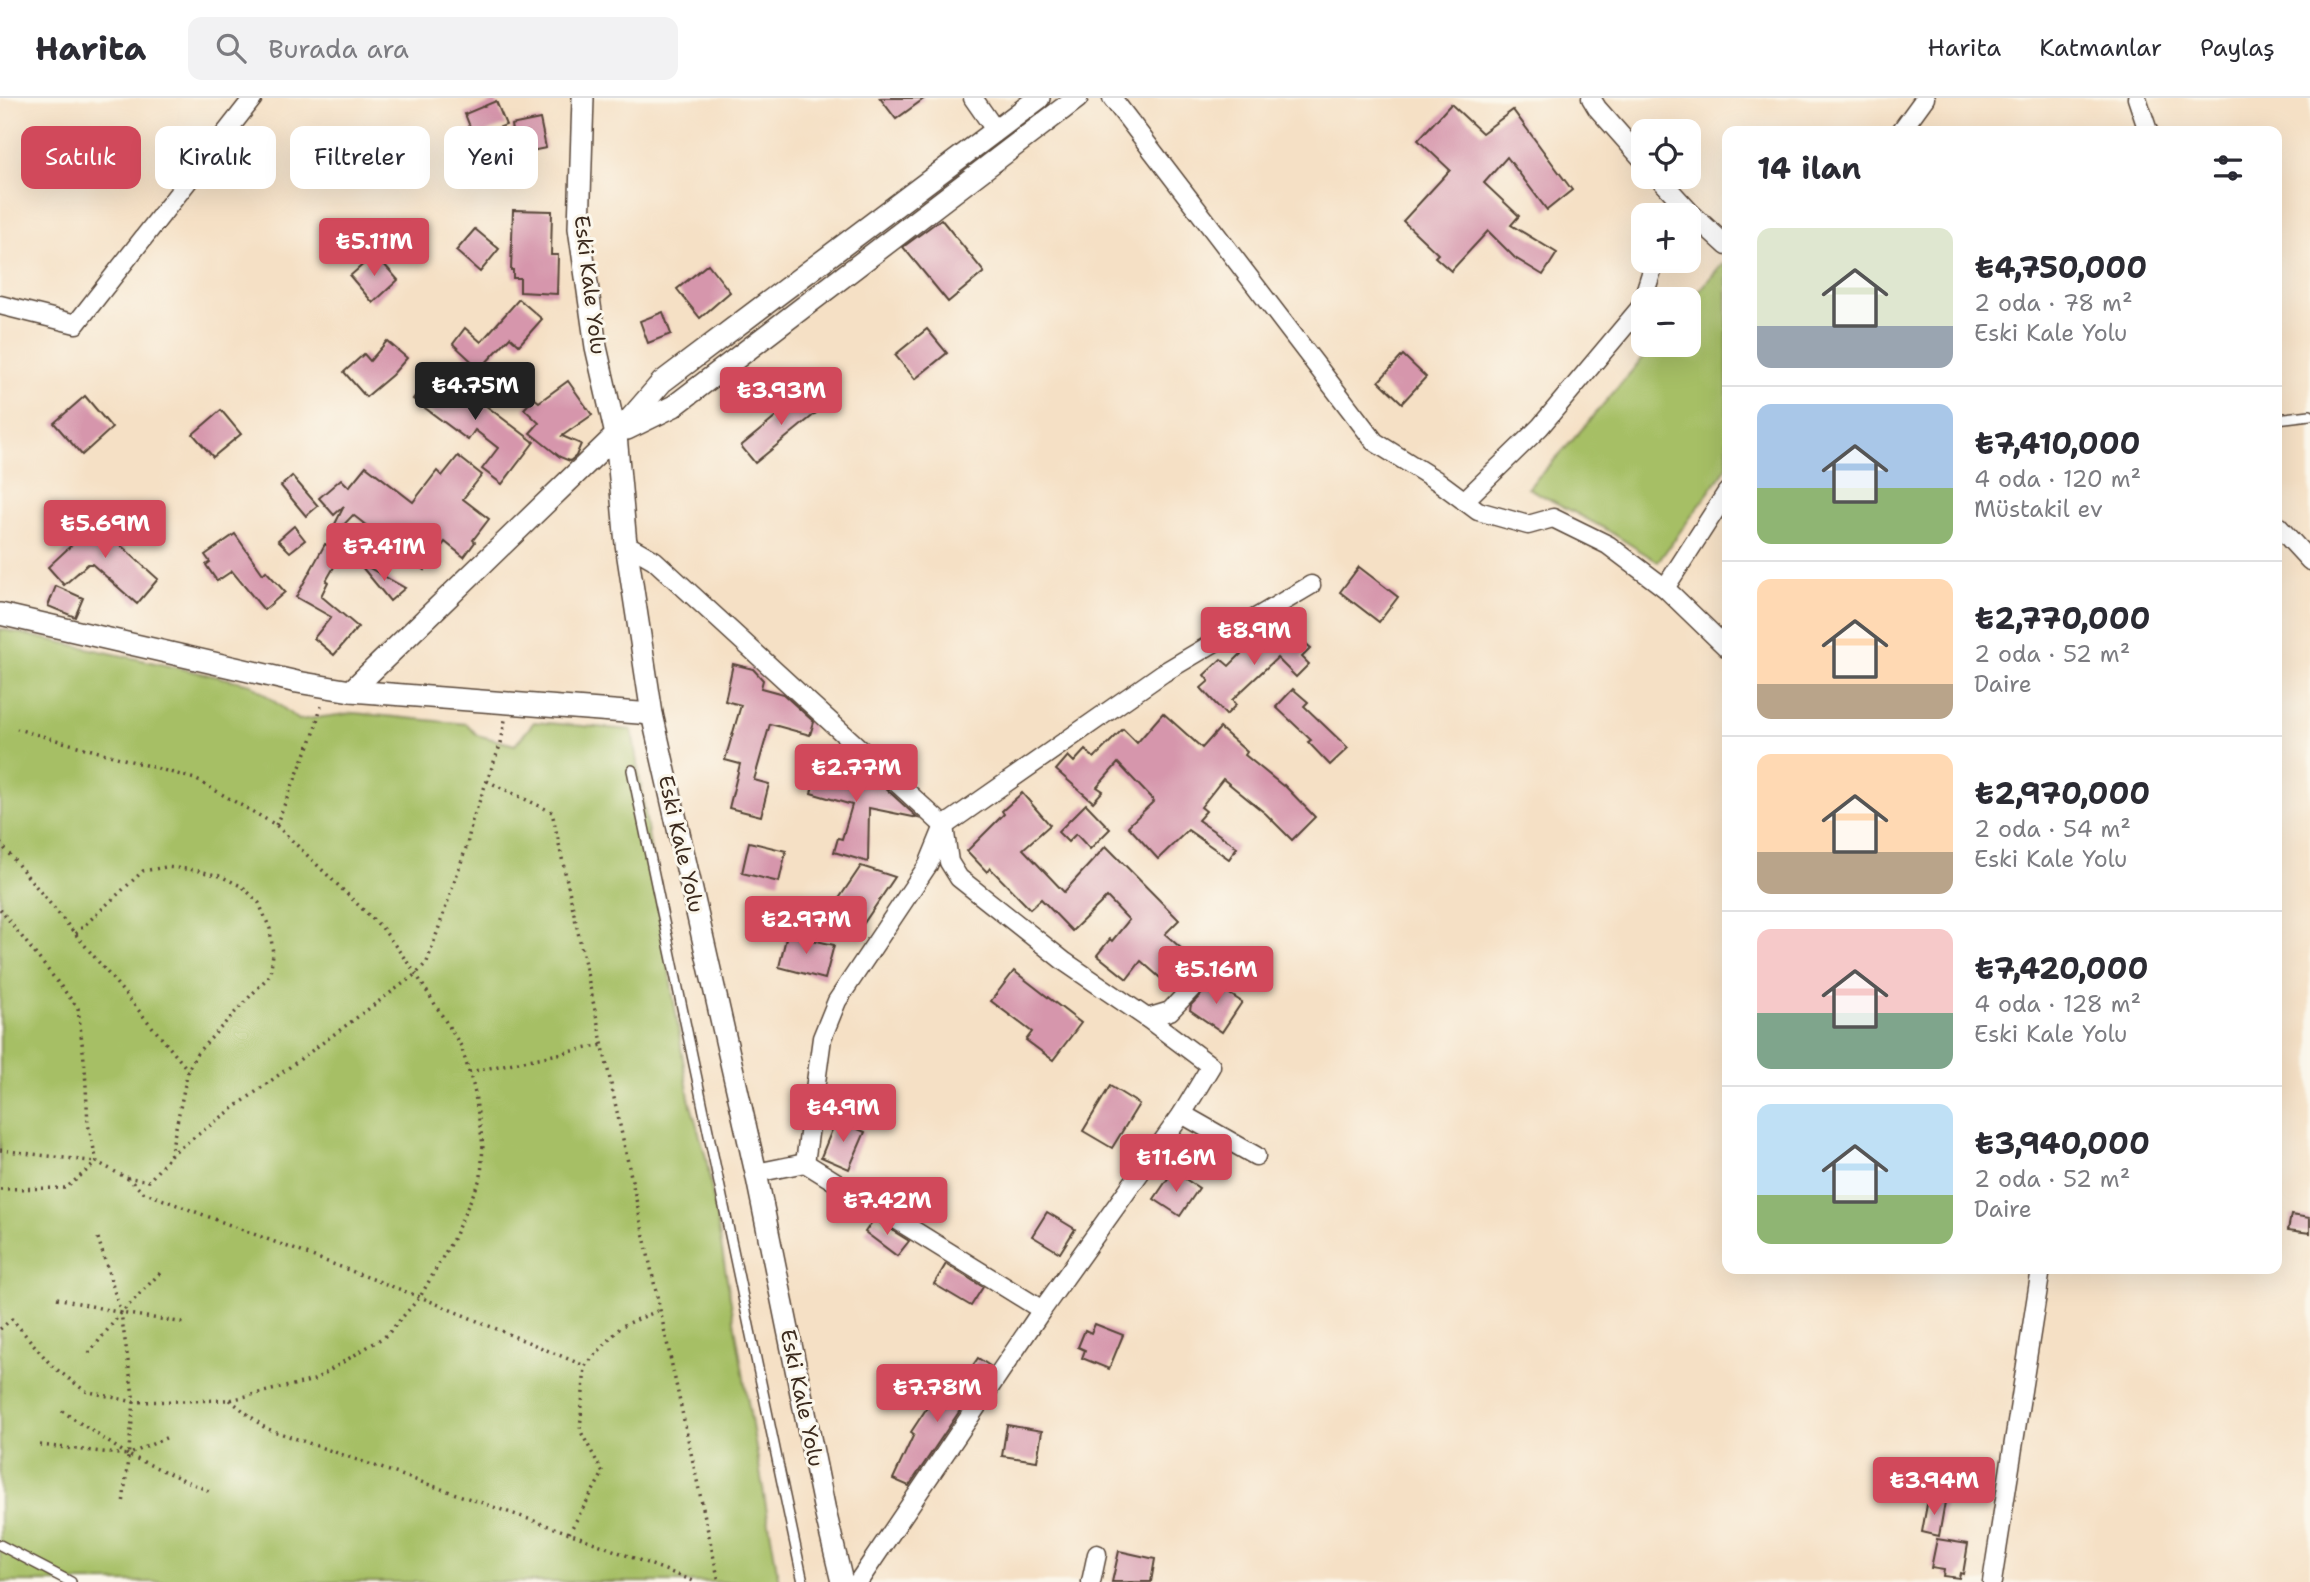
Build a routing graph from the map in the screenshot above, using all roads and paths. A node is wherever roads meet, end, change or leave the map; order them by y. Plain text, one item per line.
1 (253, 98) edge
2 (583, 98) edge
3 (973, 98) edge
4 (1039, 98) edge
5 (1077, 98) edge
6 (1112, 98) edge
7 (1591, 98) edge
8 (1925, 98) edge
9 (2137, 98) edge
10 (1905, 126) edge
11 (2146, 126) edge
12 (996, 131) junction
13 (1631, 146) edge
14 (1701, 226) edge
15 (1722, 242) edge
16 (1651, 273) edge
17 (0, 305) edge
18 (2310, 415) edge
19 (2282, 418) edge
20 (616, 435) junction
21 (1722, 500) edge
22 (1464, 501) junction
23 (2282, 530) edge
24 (626, 544) junction
25 (2310, 561) edge
26 (1311, 585) dead end
27 (1665, 588) junction
28 (0, 614) edge
29 (1722, 643) edge
30 (327, 686) junction
31 (351, 691) junction
32 (508, 704) junction
33 (652, 714) junction
34 (17, 729) dead end
35 (632, 770) dead end
36 (487, 781) junction
37 (276, 825) junction
38 (944, 826) junction
39 (0, 843) edge
40 (0, 909) edge
41 (75, 934) junction
42 (1207, 972) dead end
43 (416, 974) junction
44 (1147, 1018) junction
45 (603, 1045) junction
46 (188, 1070) junction
47 (469, 1072) junction
48 (1182, 1114) junction
49 (0, 1150) edge
50 (170, 1156) junction
51 (1256, 1156) dead end
52 (97, 1162) junction
53 (805, 1163) junction
54 (756, 1173) junction
55 (125, 1177) junction
56 (0, 1189) edge
57 (98, 1238) dead end
58 (163, 1270) dead end
59 (2040, 1274) edge
60 (420, 1297) junction
61 (57, 1298) dead end
62 (662, 1309) junction
63 (1042, 1310) junction
64 (121, 1313) junction
65 (185, 1323) dead end
66 (0, 1329) edge
67 (89, 1353) dead end
68 (585, 1366) junction
69 (230, 1400) junction
70 (134, 1402) junction
71 (62, 1411) dead end
72 (170, 1436) dead end
73 (40, 1445) dead end
74 (128, 1455) junction
75 (211, 1492) dead end
76 (122, 1505) dead end
77 (569, 1533) junction
78 (0, 1545) edge
79 (1097, 1554) dead end
80 (71, 1582) edge
81 (696, 1582) edge
82 (719, 1582) edge
83 (803, 1582) edge
84 (842, 1582) edge
85 (858, 1582) edge
86 (1091, 1582) edge
87 (1992, 1582) edge

1 - 17 street
2 - 20 street, Eski Kale Yolu
3 - 12 street
4 - 12 street
5 - 20 street
6 - 22 street
7 - 13 street
8 - 10 street
9 - 11 street
12 - 20 street
14 - 15 street
16 - 22 street
18 - 19 lane
20 - 24 street, Eski Kale Yolu
20 - 31 street
21 - 27 street
22 - 27 street
23 - 25 street
24 - 33 street, Eski Kale Yolu
24 - 38 street
26 - 38 street
27 - 29 street
28 - 30 street
30 - 31 street
30 - 37 path
31 - 32 street
32 - 33 street
32 - 36 path
33 - 54 street, Eski Kale Yolu
34 - 37 path
35 - 83 lane
36 - 43 path
36 - 45 path
37 - 43 path
38 - 44 street
38 - 53 street
39 - 41 path
40 - 52 path
41 - 46 path
41 - 46 path
42 - 44 street
43 - 47 path
43 - 50 path
44 - 48 street
45 - 47 path
45 - 62 path
46 - 50 path
47 - 60 path
48 - 51 street
48 - 63 street
49 - 52 path
50 - 55 path
52 - 55 path
52 - 56 path
53 - 54 street
53 - 63 street
54 - 84 street, Eski Kale Yolu
55 - 60 path
57 - 64 path
58 - 64 path
59 - 87 street
60 - 68 path
60 - 69 path
61 - 64 path
62 - 68 path
62 - 82 path
63 - 85 street
64 - 65 path
64 - 67 path
64 - 70 path
66 - 70 path
68 - 77 path
69 - 70 path
69 - 77 path
70 - 74 path
71 - 74 path
72 - 74 path
73 - 74 path
74 - 75 path
74 - 76 path
77 - 81 path
78 - 80 lane
79 - 86 street

